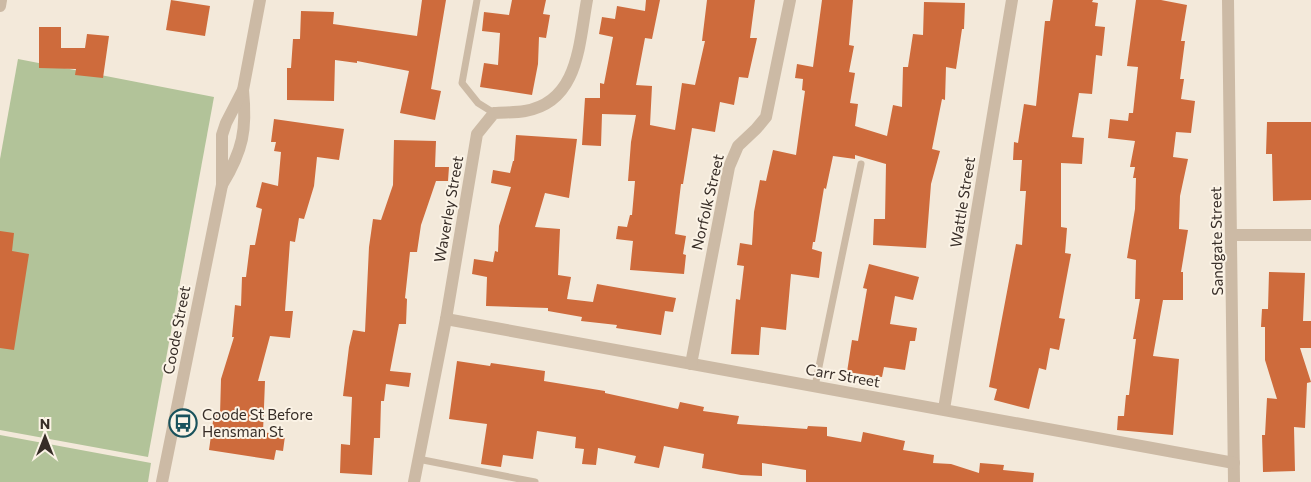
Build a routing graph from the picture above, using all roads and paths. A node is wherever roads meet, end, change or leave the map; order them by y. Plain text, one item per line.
1 (1, 0) edge
2 (260, 0) edge
3 (477, 0) edge
4 (587, 0) edge
5 (790, 0) edge
6 (1012, 0) edge
7 (1228, 0) edge
8 (0, 6) edge
9 (243, 90) junction
10 (494, 113) junction
11 (861, 164) dead end
12 (222, 185) junction
13 (1232, 235) junction
14 (1311, 235) edge
15 (446, 319) junction
16 (691, 364) junction
17 (815, 386) junction
18 (944, 409) junction
19 (418, 459) junction
20 (1234, 463) junction
21 (162, 482) edge
22 (414, 482) edge
23 (535, 482) edge
24 (1234, 482) edge

1 - 8 street
2 - 9 street, Coode Street
3 - 10 lane
4 - 10 street
5 - 16 street, Norfolk Street
6 - 18 street, Wattle Street
7 - 13 street, Sandgate Street
9 - 12 street, Coode Street
9 - 12 street, Coode Street
10 - 15 street, Waverley Street
11 - 17 lane
12 - 21 street, Coode Street
13 - 14 street
13 - 20 street, Sandgate Street
15 - 16 street, Carr Street
15 - 19 street, Waverley Street
16 - 17 street, Carr Street
17 - 18 street, Carr Street
18 - 20 street, Carr Street
19 - 22 street, Waverley Street
19 - 23 lane
20 - 24 street, Sandgate Street

